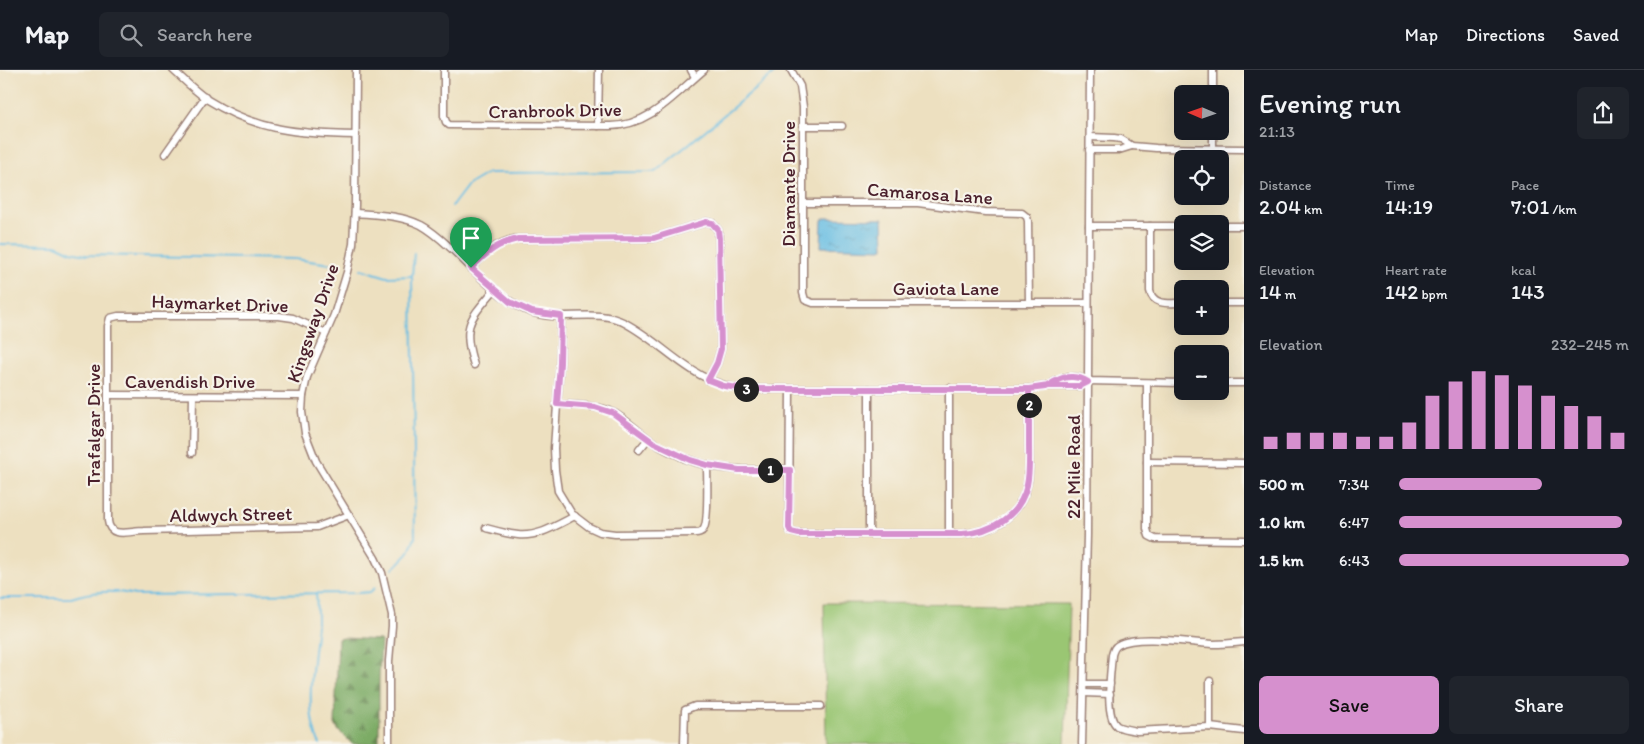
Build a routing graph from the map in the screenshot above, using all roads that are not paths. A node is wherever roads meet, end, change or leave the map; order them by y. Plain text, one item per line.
1 (173, 70) edge
2 (356, 70) edge
3 (444, 70) edge
4 (599, 70) edge
5 (691, 70) edge
6 (704, 70) edge
7 (791, 70) edge
8 (1090, 70) edge
9 (1213, 70) edge
10 (695, 78) junction
11 (1213, 85) edge
12 (205, 97) junction
13 (598, 126) junction
14 (803, 126) junction
15 (842, 126) dead end
16 (356, 135) junction
17 (1090, 137) junction
18 (1213, 140) edge
19 (1132, 146) junction
20 (1213, 149) junction
21 (1244, 149) edge
22 (1090, 150) junction
23 (165, 154) dead end
24 (803, 203) junction
25 (355, 213) junction
26 (1089, 226) junction
27 (1150, 226) junction
28 (1174, 226) edge
29 (1229, 226) edge
30 (1244, 226) edge
31 (471, 268) junction
32 (495, 289) junction
33 (805, 300) joint
34 (1029, 303) junction
35 (1088, 303) junction
36 (1174, 303) edge
37 (1229, 303) edge
38 (1244, 303) edge
39 (561, 316) junction
40 (110, 318) joint
41 (326, 333) junction
42 (474, 365) dead end
43 (708, 380) junction
44 (1088, 382) junction
45 (1148, 383) junction
46 (1174, 383) edge
47 (1229, 383) edge
48 (1244, 383) edge
49 (949, 388) junction
50 (790, 389) junction
51 (869, 389) junction
52 (1029, 389) junction
53 (108, 395) junction
54 (193, 396) junction
55 (303, 396) junction
56 (557, 404) junction
57 (648, 439) junction
58 (639, 450) dead end
59 (192, 453) dead end
60 (1147, 462) junction
61 (1244, 463) edge
62 (707, 465) junction
63 (790, 470) junction
64 (349, 515) junction
65 (575, 516) junction
66 (486, 528) dead end
67 (111, 531) joint
68 (869, 534) junction
69 (949, 534) junction
70 (1244, 540) edge
71 (1244, 642) edge
72 (1210, 681) dead end
73 (1084, 684) junction
74 (1110, 684) junction
75 (1084, 694) junction
76 (1110, 694) junction
77 (822, 706) dead end
78 (1210, 727) junction
79 (1244, 731) edge
80 (389, 744) edge
81 (684, 744) edge
82 (1082, 744) edge

1 - 12 street
2 - 16 street, Kingsway Drive
3 - 13 street, Cranbrook Drive
4 - 13 street
5 - 10 street
6 - 10 street, Cranbrook Drive
7 - 14 street, Diamante Drive
8 - 17 street, 22 Mile Road
9 - 11 street
10 - 13 street, Cranbrook Drive
12 - 16 street
12 - 23 street
14 - 15 street
14 - 24 street, Diamante Drive
16 - 25 street, Kingsway Drive
17 - 19 street
17 - 22 street, 22 Mile Road
18 - 20 street
19 - 20 street
19 - 22 street
20 - 21 street
22 - 26 street, 22 Mile Road
24 - 33 street, Diamante Drive
24 - 34 street, Camarosa Lane
25 - 31 street
25 - 41 street, Kingsway Drive
26 - 27 street
26 - 35 street, 22 Mile Road
27 - 28 street
27 - 36 street
29 - 30 street
31 - 32 street
31 - 43 street
32 - 39 street
32 - 42 street
33 - 34 street, Gaviota Lane
34 - 35 street, Gaviota Lane
35 - 44 street, 22 Mile Road
37 - 38 street
39 - 43 street
39 - 56 street
40 - 41 street, Haymarket Drive
40 - 53 street, Trafalgar Drive
41 - 55 street, Kingsway Drive
43 - 50 street
44 - 45 street
44 - 52 street
44 - 73 street, 22 Mile Road
45 - 46 street
45 - 60 street
47 - 48 street
49 - 51 street
49 - 52 street
49 - 69 street
50 - 51 street
50 - 63 street
51 - 68 street
52 - 69 street
53 - 54 street, Cavendish Drive
53 - 67 street, Trafalgar Drive
54 - 55 street, Cavendish Drive
54 - 59 street
55 - 64 street, Kingsway Drive
56 - 57 street
56 - 65 street
57 - 58 street
57 - 62 street
60 - 61 street
60 - 70 street
62 - 63 street
62 - 65 street
63 - 68 street
64 - 67 street, Aldwych Street
64 - 80 street, Kingsway Drive
65 - 66 street
68 - 69 street
71 - 74 street
72 - 78 street
73 - 74 street
73 - 75 street, 22 Mile Road
74 - 76 street
75 - 76 street
75 - 82 street, 22 Mile Road
76 - 78 street
77 - 81 street
78 - 79 street

